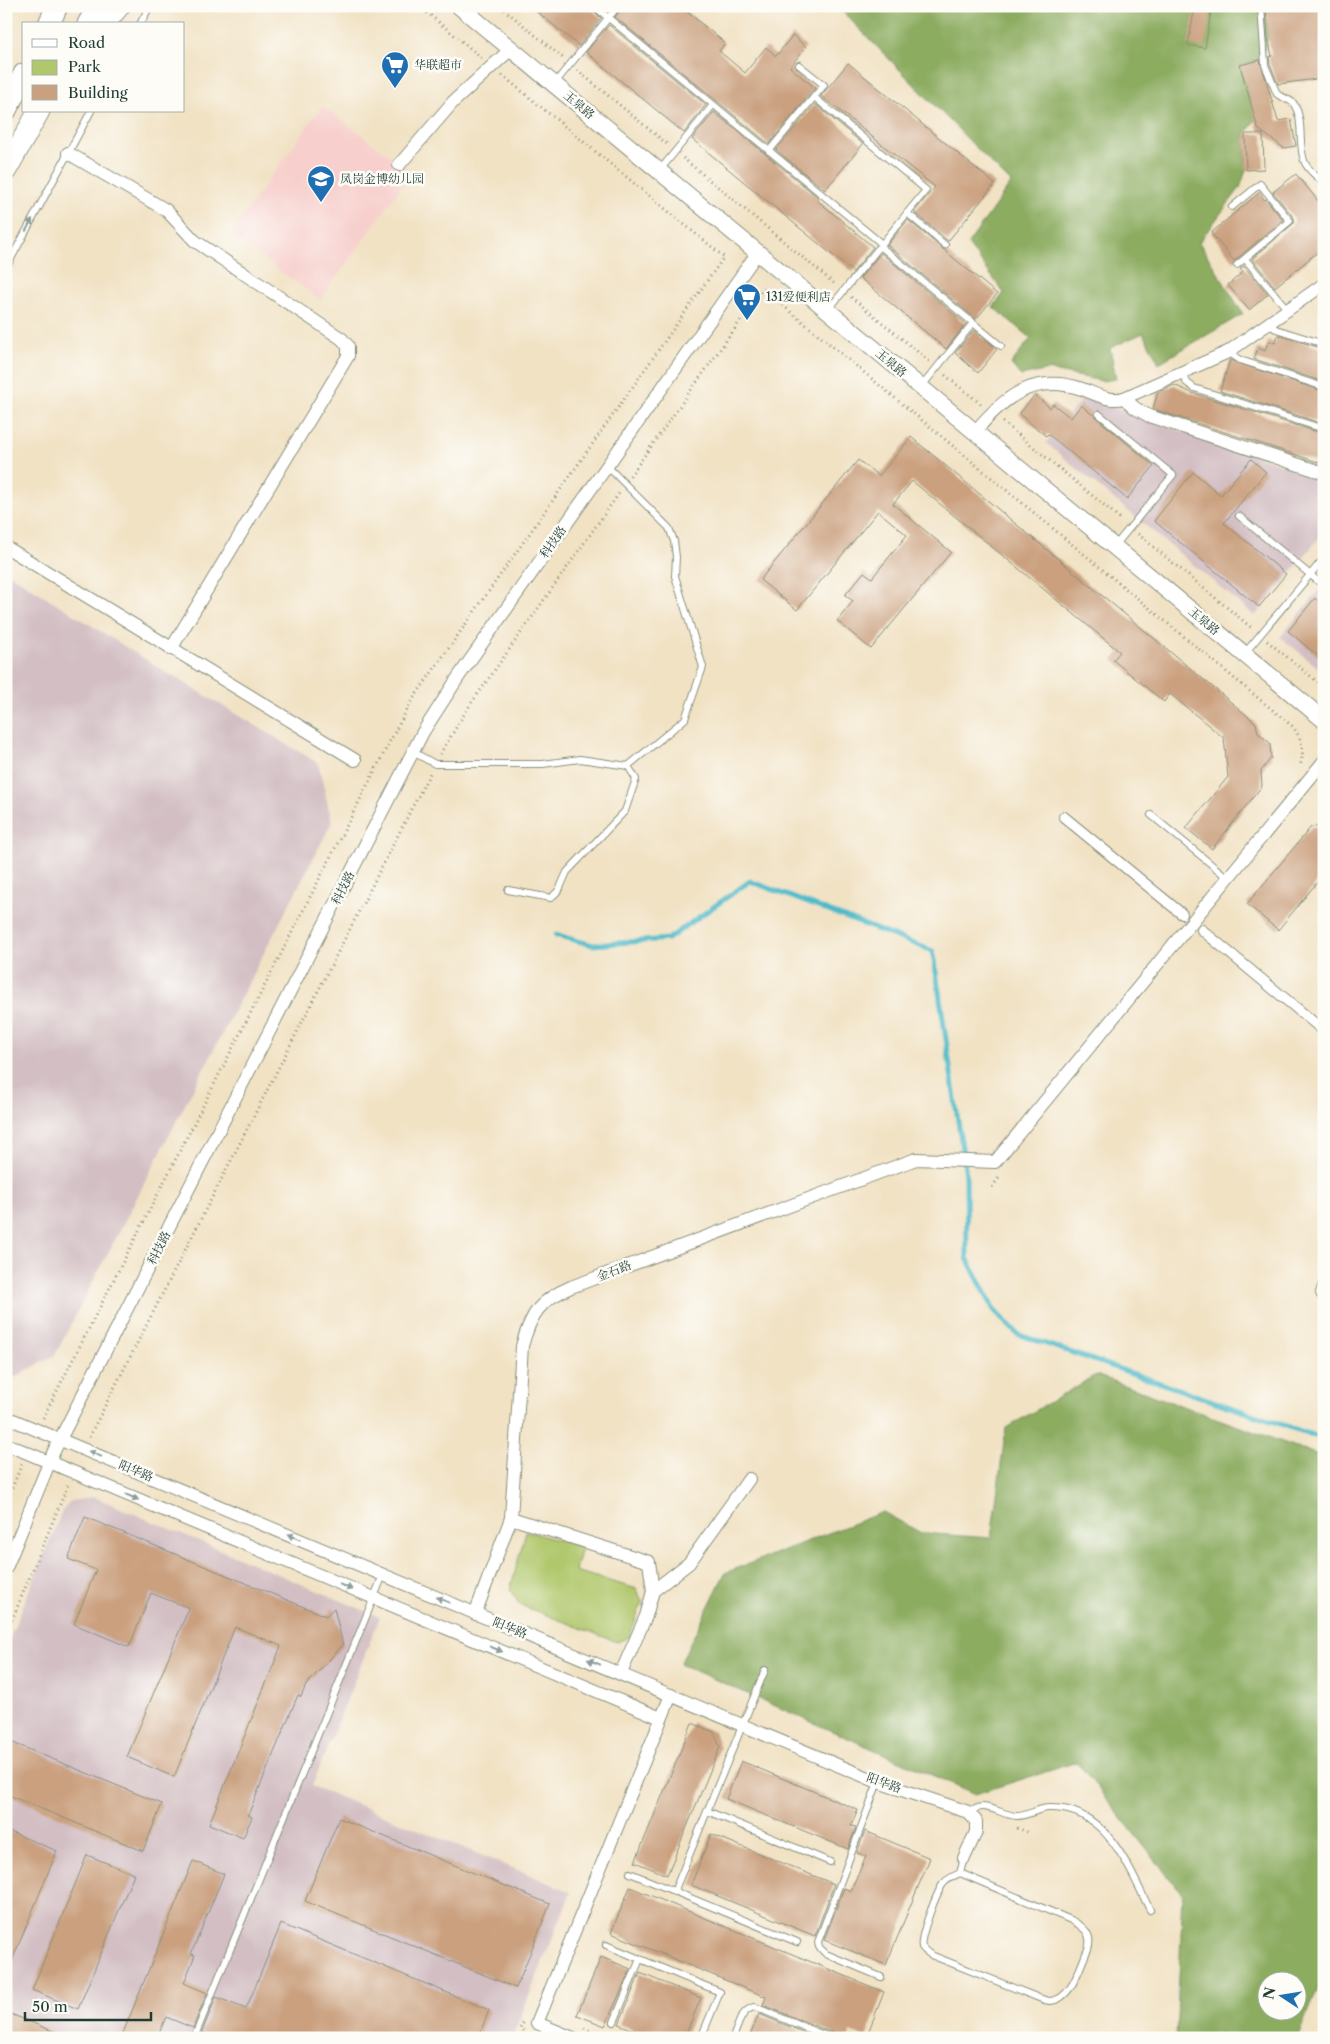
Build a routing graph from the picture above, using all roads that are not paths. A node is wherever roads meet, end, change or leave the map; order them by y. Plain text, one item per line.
1 (57, 6) edge
2 (98, 6) edge
3 (119, 6) edge
4 (150, 6) edge
5 (459, 6) edge
6 (594, 6) edge
7 (618, 6) edge
8 (1261, 6) edge
9 (608, 18) junction
10 (50, 22) edge
11 (89, 22) edge
12 (106, 22) edge
13 (141, 22) edge
14 (511, 49) junction
15 (799, 65) dead end
16 (22, 78) edge
17 (554, 84) junction
18 (814, 97) junction
19 (713, 105) junction
20 (6, 110) edge
21 (38, 112) edge
22 (90, 112) edge
23 (769, 151) junction
24 (68, 152) junction
25 (399, 165) dead end
26 (6, 170) edge
27 (659, 171) junction
28 (1324, 183) edge
29 (1232, 207) dead end
30 (907, 213) junction
31 (946, 244) dead end
32 (881, 245) junction
33 (758, 252) junction
34 (1245, 259) junction
35 (1238, 265) dead end
36 (6, 268) edge
37 (1324, 284) edge
38 (828, 310) junction
39 (1288, 310) junction
40 (973, 323) junction
41 (1268, 324) junction
42 (1324, 344) edge
43 (1001, 346) dead end
44 (1228, 352) junction
45 (1182, 373) junction
46 (921, 387) junction
47 (1324, 387) edge
48 (1124, 398) junction
49 (1099, 414) dead end
50 (1324, 429) edge
51 (975, 432) junction
52 (607, 466) junction
53 (1324, 473) edge
54 (1239, 516) dead end
55 (6, 547) edge
56 (1114, 547) junction
57 (1324, 558) edge
58 (1310, 575) junction
59 (1324, 586) edge
60 (171, 649) junction
61 (1245, 654) junction
62 (1324, 720) edge
63 (413, 752) junction
64 (355, 760) dead end
65 (1324, 761) edge
66 (628, 766) junction
67 (1150, 815) dead end
68 (1064, 817) dead end
69 (1228, 878) junction
70 (508, 890) dead end
71 (1182, 914) dead end
72 (1202, 930) dead end
73 (1324, 1031) edge
74 (6, 1417) edge
75 (60, 1440) junction
76 (6, 1444) edge
77 (50, 1462) junction
78 (749, 1478) dead end
79 (511, 1518) junction
80 (6, 1568) edge
81 (383, 1575) junction
82 (653, 1591) junction
83 (374, 1598) junction
84 (475, 1614) junction
85 (765, 1670) dead end
86 (621, 1673) junction
87 (671, 1695) junction
88 (661, 1718) junction
89 (742, 1726) junction
90 (878, 1782) junction
91 (707, 1811) junction
92 (968, 1812) junction
93 (964, 1858) joint
94 (830, 1862) dead end
95 (630, 1873) dead end
96 (960, 1873) junction
97 (674, 1892) junction
98 (1150, 1910) dead end
99 (797, 1942) dead end
100 (606, 1945) dead end
101 (640, 1959) junction
102 (881, 1977) dead end
103 (614, 2022) dead end
104 (194, 2038) edge
105 (573, 2038) edge
106 (701, 2038) edge
107 (733, 2038) edge
108 (831, 2038) edge

1 - 10 highway
2 - 11 highway
3 - 12 highway
4 - 13 lane
5 - 14 street, 玉泉路
6 - 9 lane
7 - 9 lane
8 - 28 lane
9 - 17 lane
9 - 19 lane
14 - 17 street, 玉泉路
14 - 25 street
15 - 18 lane
16 - 20 highway
17 - 27 street, 玉泉路
18 - 23 lane
18 - 30 lane
19 - 23 lane
19 - 27 lane
21 - 26 highway
22 - 24 lane
23 - 32 lane
36 -> 24 lane
24 - 60 street
27 - 33 street, 玉泉路
29 - 34 lane
30 - 31 lane
30 - 32 lane
32 - 38 lane
32 - 40 lane
33 - 38 street, 玉泉路
33 - 52 street, 科技路
34 - 35 lane
34 - 39 lane
37 - 39 street
38 - 46 street, 玉泉路
39 - 41 street
40 - 43 lane
40 - 46 lane
41 - 42 lane
41 - 44 street
44 - 45 street
44 - 47 lane
45 - 48 street
45 - 50 lane
46 - 51 street, 玉泉路
48 - 51 street
48 - 53 street
49 - 56 lane
51 - 56 street, 玉泉路
52 - 63 street, 科技路
52 - 66 lane
54 - 58 lane
55 - 60 street
56 - 61 street, 玉泉路
57 - 58 lane
58 - 59 lane
58 - 61 lane
60 - 64 street
61 - 62 street, 玉泉路
63 - 66 lane
63 - 75 street, 科技路
65 - 69 street
66 - 70 lane
67 - 69 lane
68 - 71 street
69 - 79 street, 金石路
72 - 73 street
74 - 75 street, 阳华路
75 - 77 street, 科技路
81 -> 75 street, 阳华路
76 - 77 street, 阳华路
77 - 80 street, 科技路
77 -> 83 street, 阳华路
78 - 82 street
79 - 82 street
79 - 84 street, 金石路
81 - 83 lane
84 -> 81 street, 阳华路
82 - 86 street
83 -> 88 street, 阳华路
83 - 104 lane
86 -> 84 street, 阳华路
85 - 89 lane
86 - 87 street, 阳华路
87 - 88 street
87 - 89 street, 阳华路
88 - 105 street
89 - 90 street, 阳华路
89 - 91 lane
90 - 92 street, 阳华路
90 - 102 lane
91 - 94 lane
91 - 97 lane
92 - 93 street
92 - 98 lane
93 - 96 lane
95 - 97 lane
96 - 96 lane
97 - 99 lane
100 - 101 lane
101 - 103 lane
101 - 106 lane
107 - 108 lane

